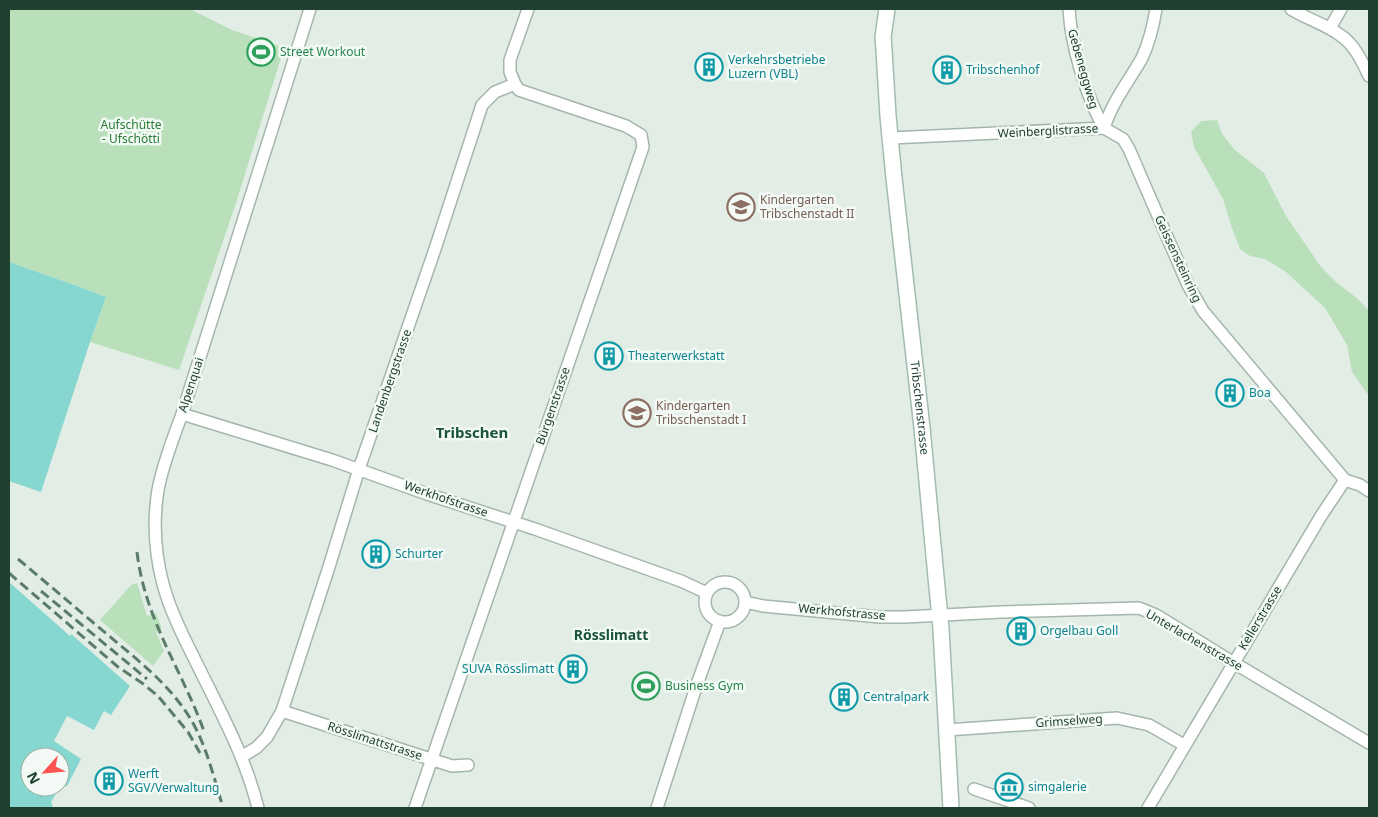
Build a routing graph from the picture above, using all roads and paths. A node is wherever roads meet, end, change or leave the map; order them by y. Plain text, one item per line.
1 (310, 9) edge
2 (528, 9) edge
3 (886, 9) edge
4 (1069, 9) edge
5 (1156, 9) edge
6 (1292, 9) edge
7 (1341, 9) edge
8 (1330, 28) junction
9 (1369, 76) edge
10 (514, 84) junction
11 (1104, 128) junction
12 (890, 138) junction
13 (182, 414) junction
14 (359, 469) junction
15 (1345, 480) junction
16 (1369, 491) edge
17 (513, 522) junction
18 (707, 593) junction
19 (745, 602) junction
20 (940, 615) junction
21 (720, 621) junction
22 (1234, 663) junction
23 (282, 711) junction
24 (947, 730) junction
25 (1369, 742) edge
26 (1184, 745) junction
27 (241, 757) junction
28 (432, 759) junction
29 (468, 765) dead end
30 (974, 789) dead end
31 (258, 808) edge
32 (415, 808) edge
33 (657, 808) edge
34 (951, 808) edge
35 (1029, 808) edge
36 (1148, 808) edge

1 - 13 street, Alpenquai
2 - 10 street
3 - 12 street, Tribschenstrasse
4 - 11 street, Gebeneggweg
5 - 11 street, Weinberglistrasse
6 - 8 street
7 - 8 street
8 - 9 street
10 - 14 street, Landenbergstrasse
10 - 17 street, Bürgenstrasse
11 - 12 street, Weinberglistrasse
11 - 15 street, Geissensteinring
12 - 20 street, Tribschenstrasse
13 - 14 street, Werkhofstrasse
13 - 27 street, Alpenquai
14 - 17 street, Werkhofstrasse
14 - 23 street, Landenbergstrasse
15 - 16 street, Geissensteinring
15 - 22 street, Kellerstrasse
17 - 18 street, Werkhofstrasse
17 - 28 street, Bürgenstrasse
18 - 19 street
18 - 21 street
19 - 20 street, Werkhofstrasse
19 - 21 street
20 - 22 street, Unterlachenstrasse
20 - 24 street, Tribschenstrasse
21 - 33 street
22 - 25 street, Unterlachenstrasse
22 - 26 street, Kellerstrasse
23 - 27 street, Landenbergstrasse
23 - 28 street, Rösslimattstrasse
24 - 26 street, Grimselweg
24 - 34 street, Tribschenstrasse
26 - 36 street, Kellerstrasse
27 - 31 street, Alpenquai
28 - 29 street, Rösslimattstrasse
28 - 32 street, Bürgenstrasse
30 - 35 street

